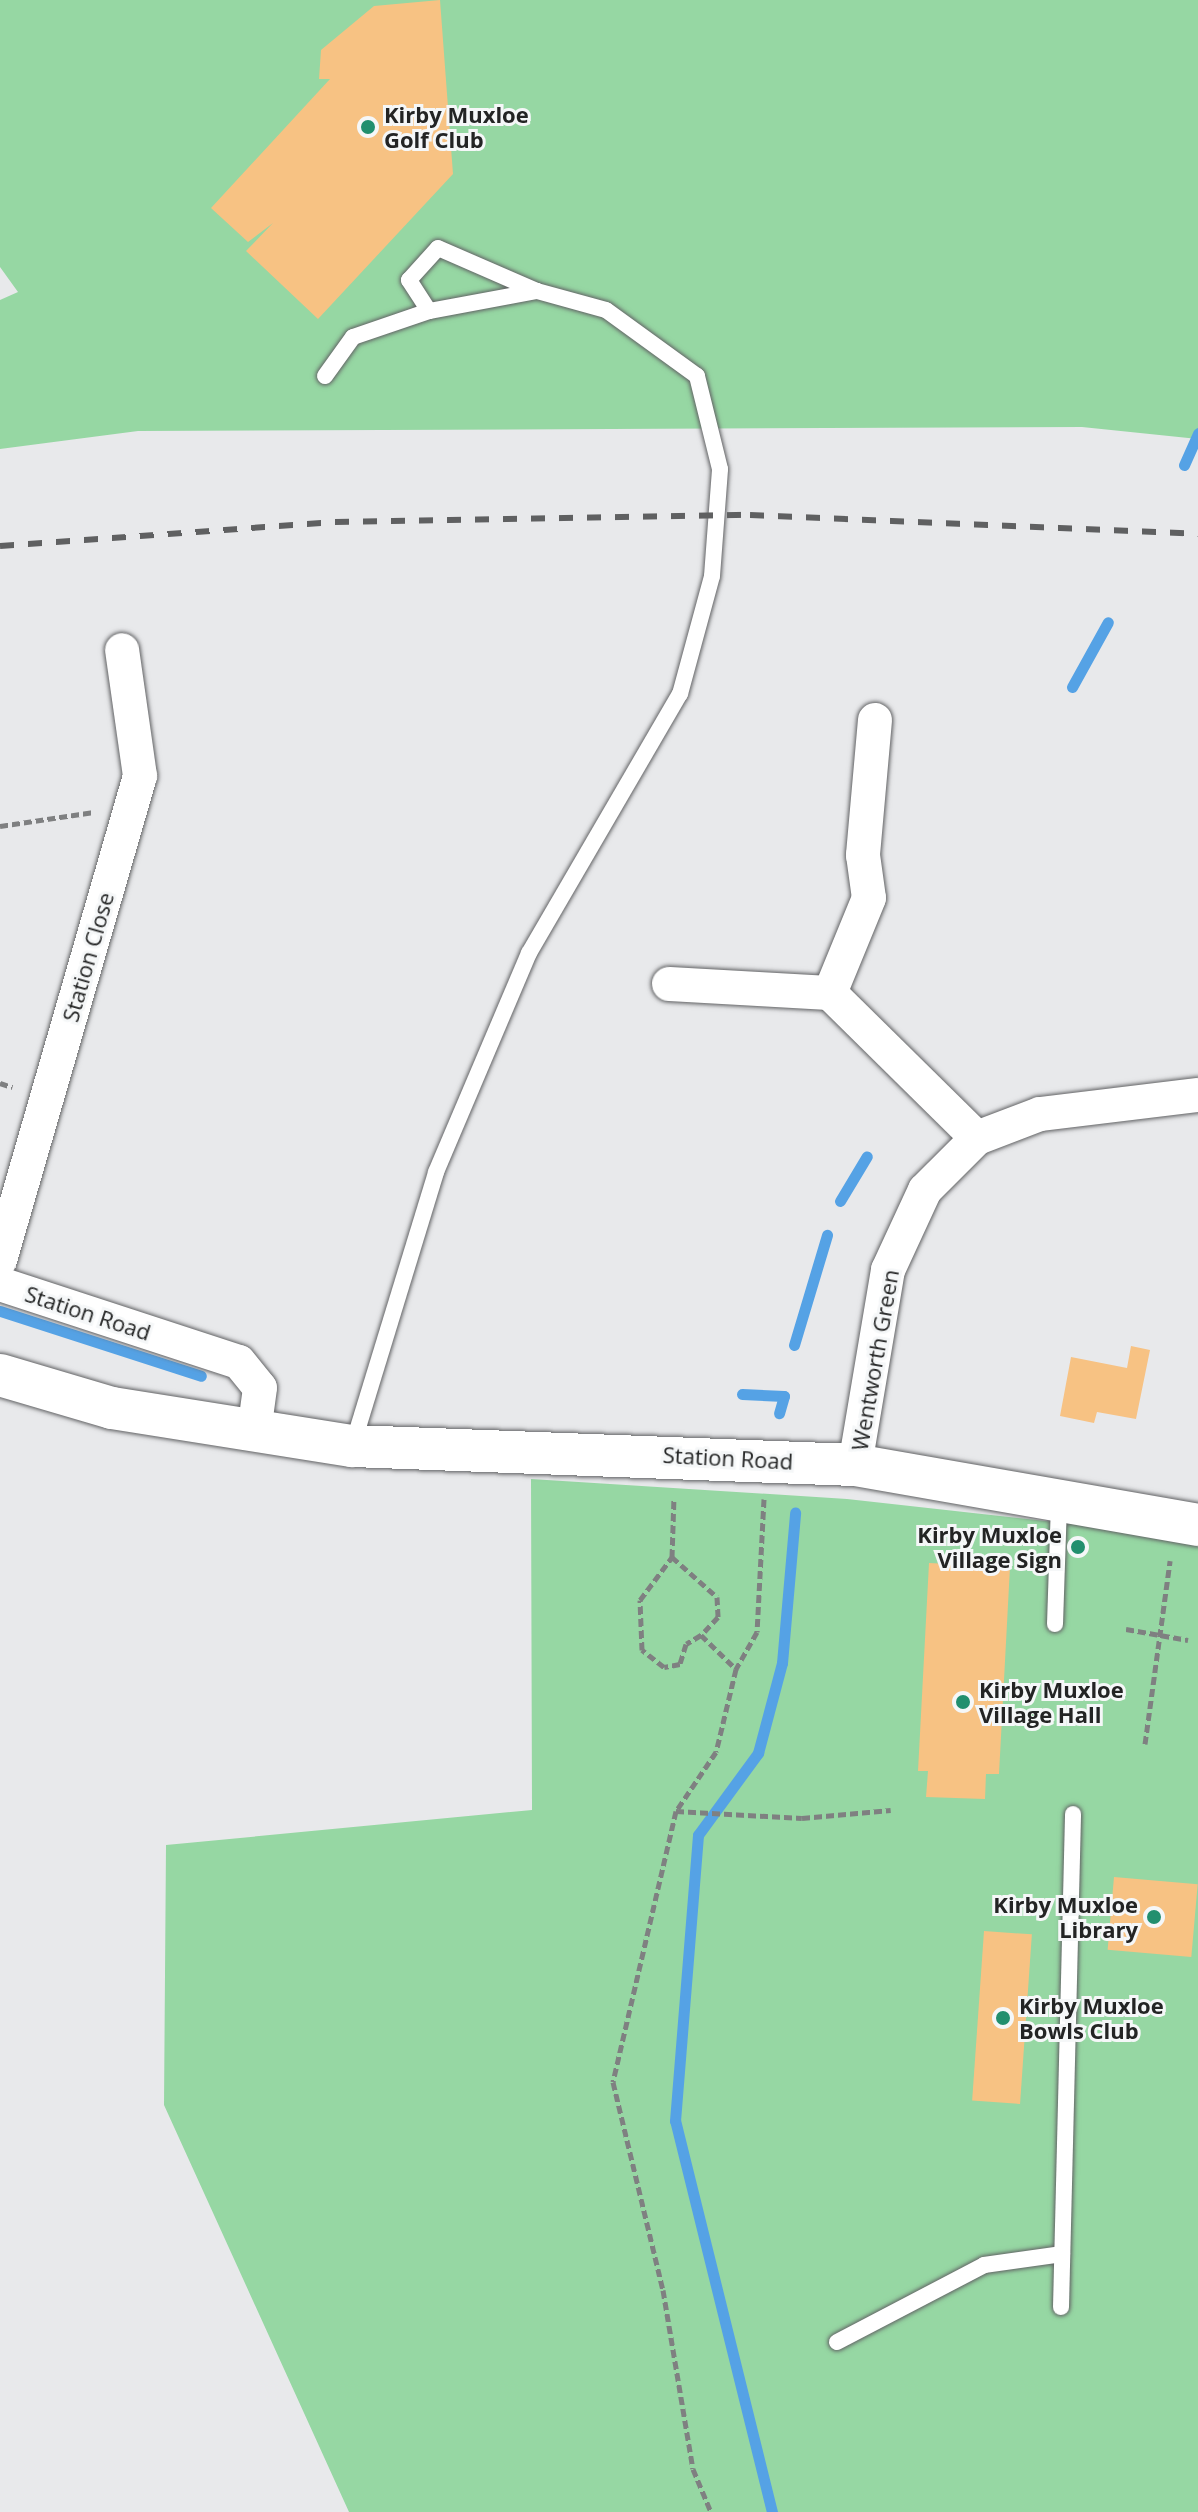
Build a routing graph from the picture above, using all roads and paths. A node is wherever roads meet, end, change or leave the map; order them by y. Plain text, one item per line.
1 (537, 291) junction
2 (429, 311) junction
3 (325, 376) dead end
4 (122, 650) dead end
5 (875, 720) dead end
6 (131, 806) junction
7 (0, 826) edge
8 (669, 984) dead end
9 (830, 993) junction
10 (1198, 1095) edge
11 (977, 1138) junction
12 (0, 1260) edge
13 (0, 1284) edge
14 (0, 1375) edge
15 (254, 1432) junction
16 (353, 1446) junction
17 (675, 1454) junction
18 (765, 1460) junction
19 (855, 1465) junction
20 (1059, 1497) junction
21 (1186, 1523) edge
22 (672, 1557) junction
23 (1055, 1624) dead end
24 (1126, 1629) dead end
25 (701, 1635) junction
26 (1160, 1635) junction
27 (1188, 1640) dead end
28 (736, 1669) junction
29 (1145, 1744) dead end
30 (891, 1810) dead end
31 (676, 1811) junction
32 (1073, 1814) dead end
33 (1062, 2254) junction
34 (1061, 2307) dead end
35 (837, 2342) dead end
36 (711, 2512) edge

1 - 2 lane
1 - 2 lane
1 - 16 lane
2 - 3 lane
4 - 6 street, Station Close
5 - 9 street
6 - 7 path
6 - 12 street, Station Close
8 - 9 street
9 - 11 street
10 - 11 street, Wentworth Green
11 - 19 street, Wentworth Green
13 - 15 street, Station Road
14 - 15 street, Station Road
15 - 16 street, Station Road
16 - 17 street, Station Road
17 - 18 street, Station Road
17 - 22 path
18 - 19 street, Station Road
18 - 28 path
19 - 20 street, Station Road
20 - 21 street, Station Road
20 - 23 lane
21 - 26 path
22 - 25 path
22 - 25 path
24 - 26 path
25 - 28 path
26 - 27 path
26 - 29 path
28 - 31 path
30 - 31 path
31 - 36 path
32 - 33 lane
33 - 34 lane
33 - 35 lane

